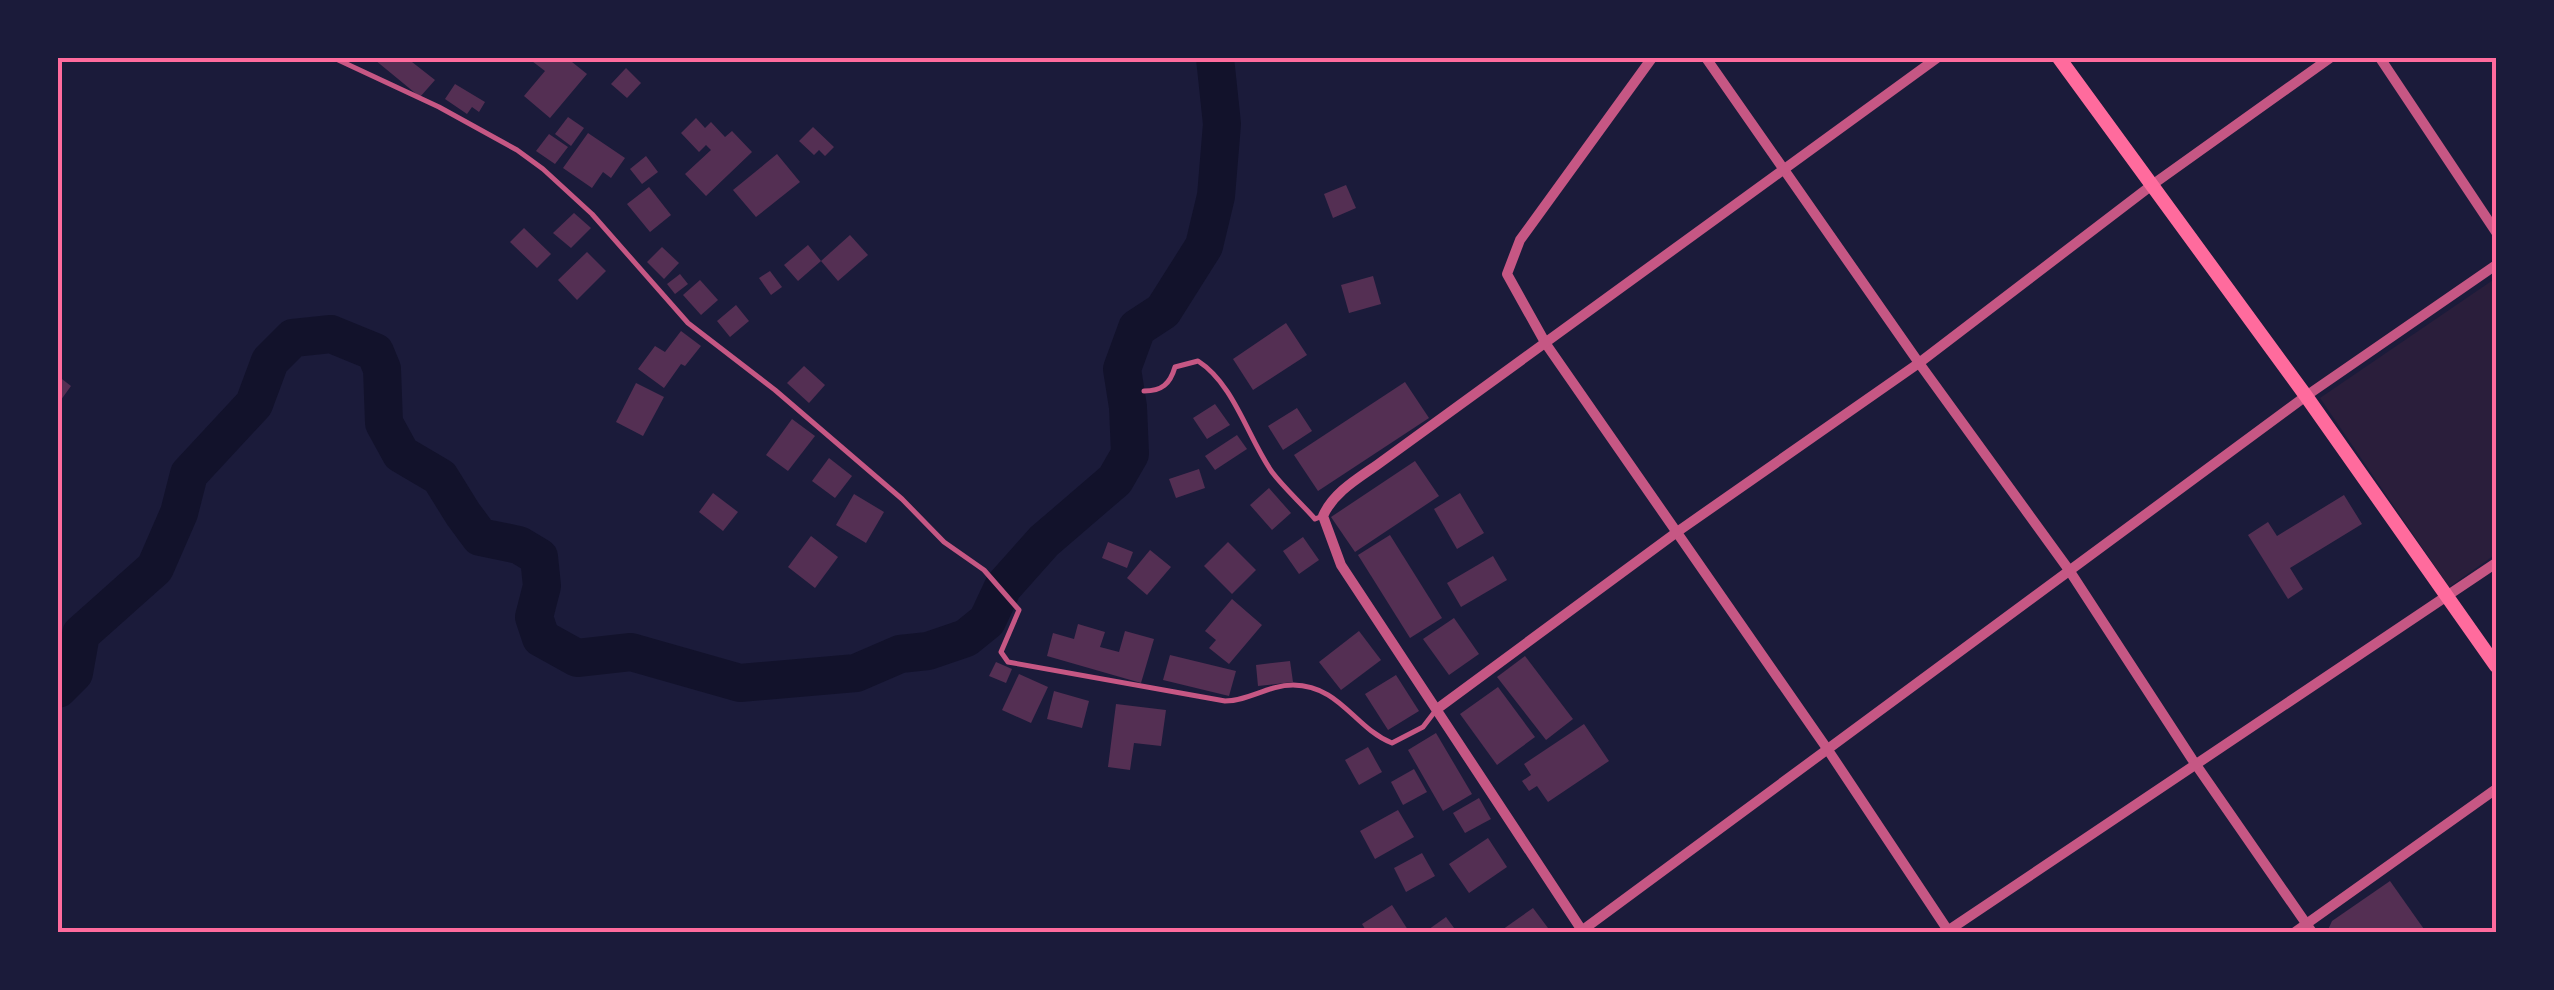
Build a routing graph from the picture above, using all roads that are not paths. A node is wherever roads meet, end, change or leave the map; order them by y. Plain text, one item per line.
1 (334, 58) edge
2 (1652, 58) edge
3 (1706, 58) edge
4 (1937, 58) edge
5 (2059, 58) edge
6 (2330, 58) edge
7 (2380, 58) edge
8 (1784, 169) junction
9 (2152, 185) junction
10 (2496, 232) edge
11 (2496, 265) edge
12 (1546, 342) junction
13 (1918, 363) junction
14 (1144, 391) dead end
15 (2306, 396) junction
16 (1323, 516) junction
17 (1678, 532) junction
18 (2496, 563) edge
19 (2068, 570) junction
20 (2447, 596) junction
21 (2496, 666) edge
22 (1437, 709) junction
23 (1828, 750) junction
24 (2196, 765) junction
25 (2496, 789) edge
26 (2309, 928) edge
27 (1581, 932) edge
28 (1947, 932) edge
29 (2295, 932) edge

1 - 22 lane
2 - 12 street
3 - 8 street
4 - 8 street
5 - 9 main road
6 - 9 street
7 - 10 street
8 - 12 street
8 - 13 street
9 - 13 street
9 - 15 main road
11 - 15 street
12 - 16 street
12 - 17 street
13 - 17 street
13 - 19 street
14 - 16 lane
15 - 19 street
15 - 20 main road
16 - 22 street
17 - 22 street
17 - 23 street
18 - 20 street
19 - 23 street
19 - 24 street
20 - 21 main road
20 - 24 street
22 - 27 street
23 - 27 street
23 - 28 street
24 - 26 street
24 - 28 street
25 - 26 street
26 - 29 street

